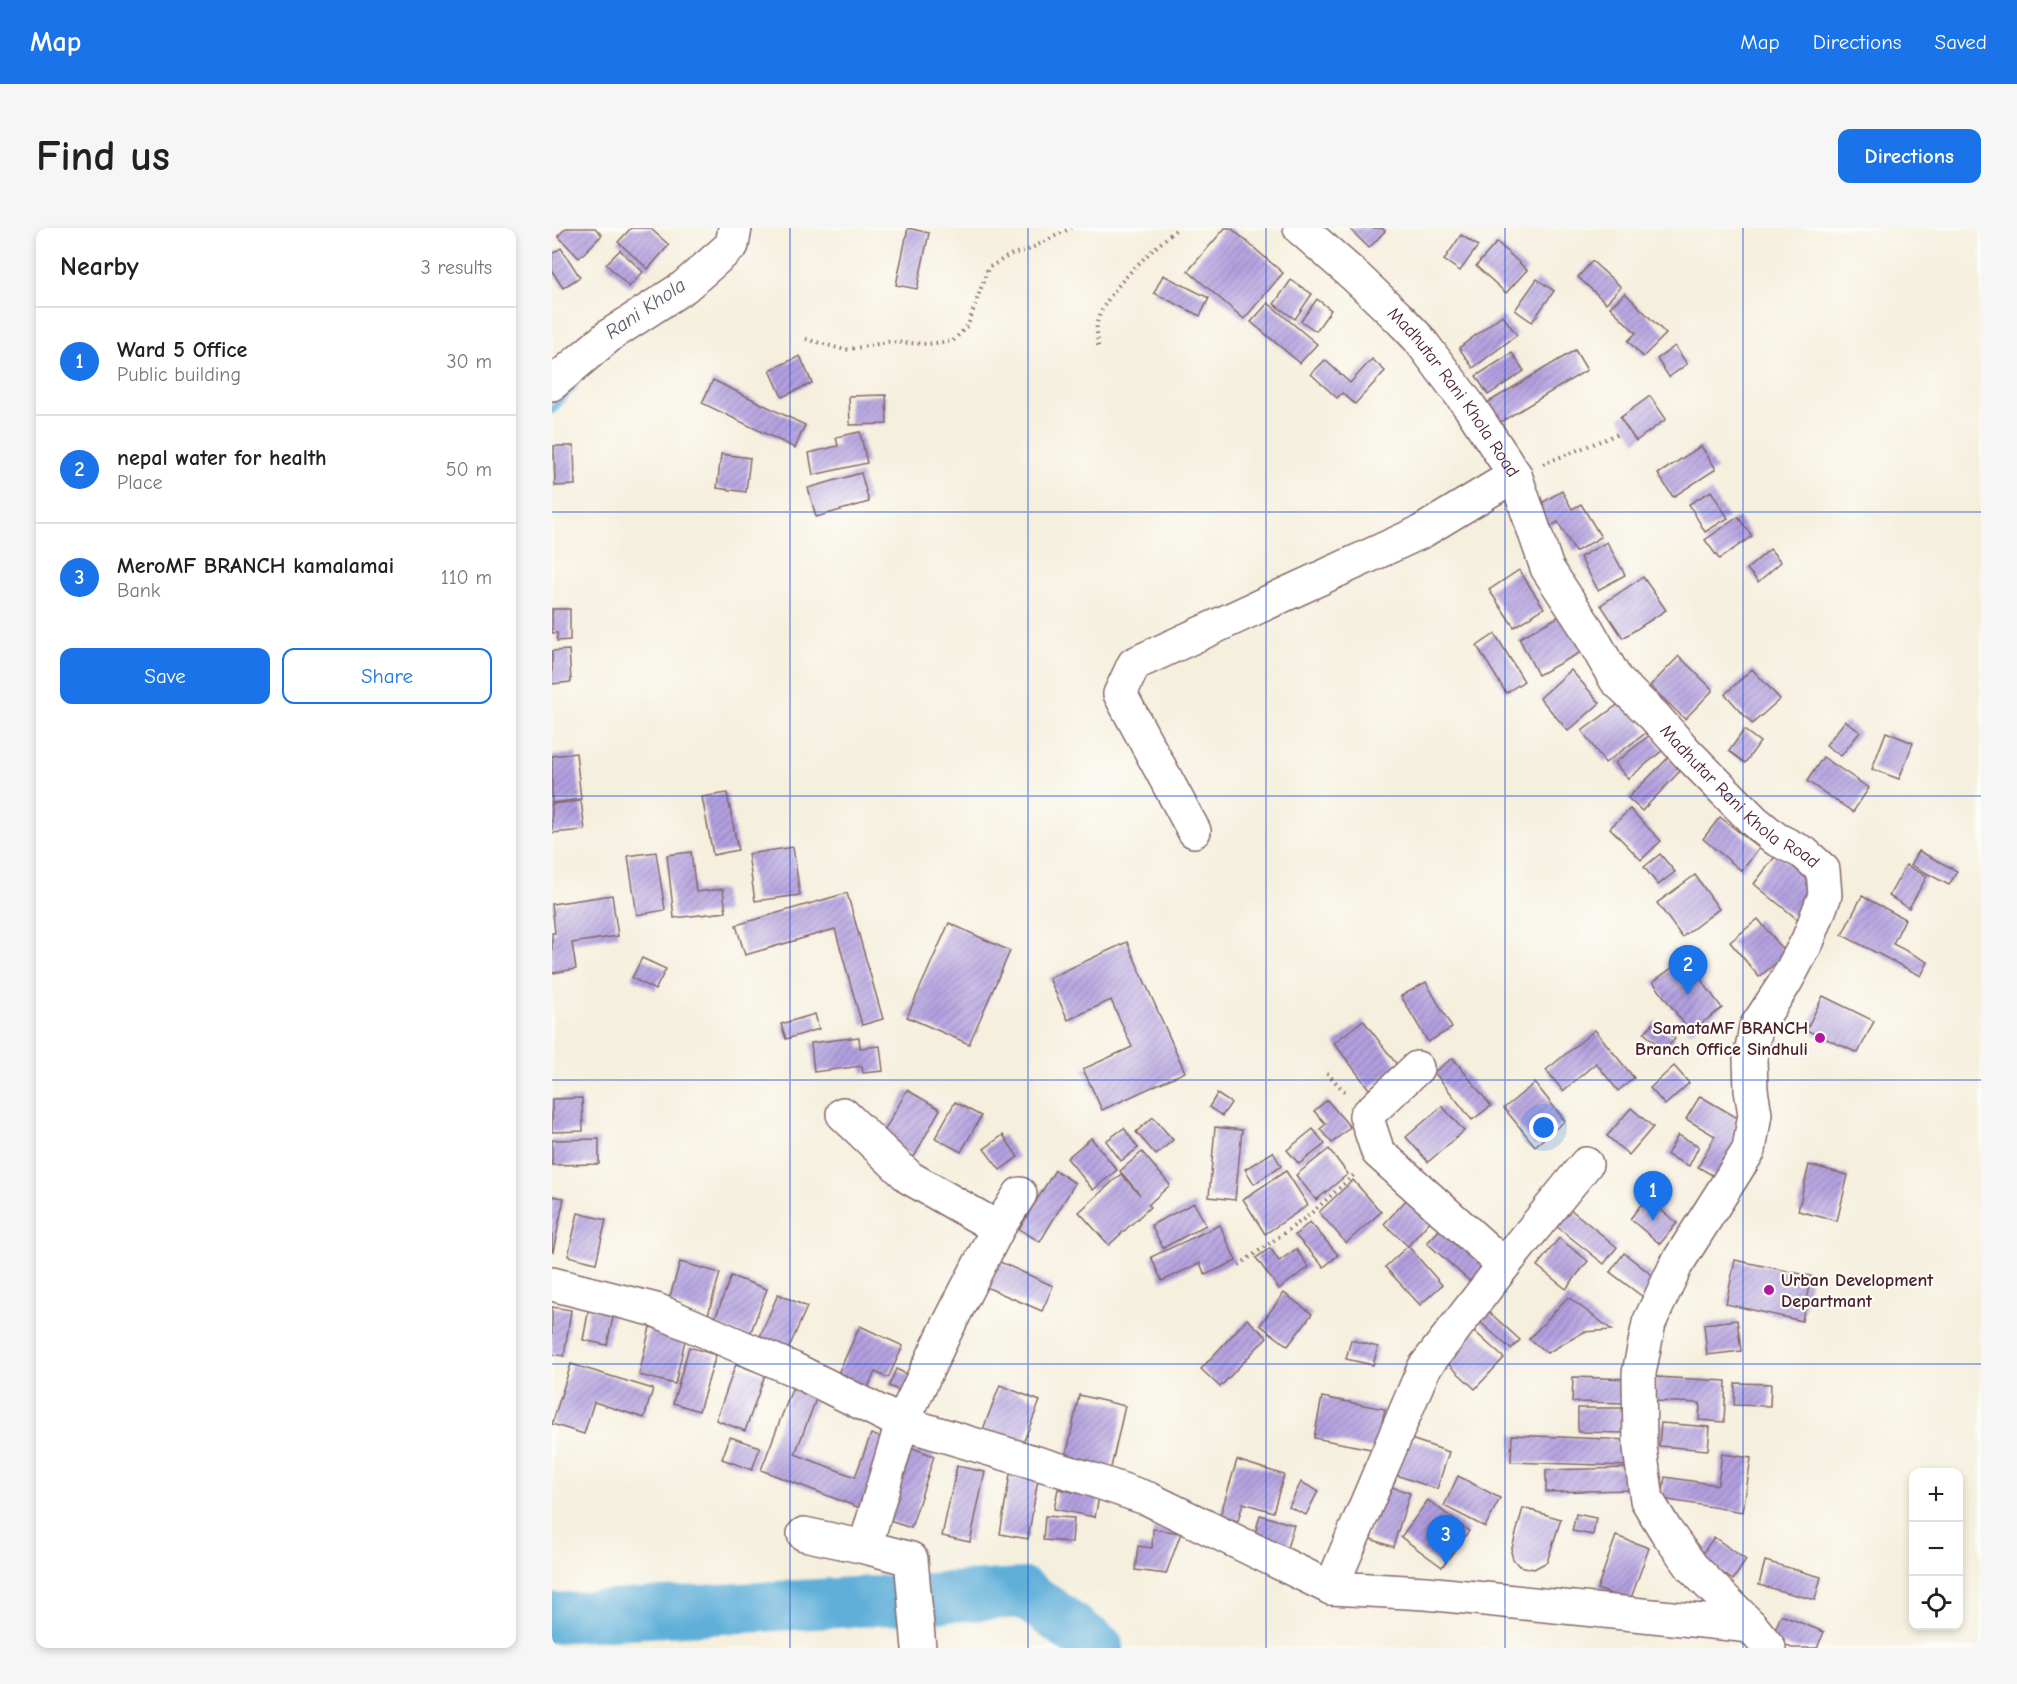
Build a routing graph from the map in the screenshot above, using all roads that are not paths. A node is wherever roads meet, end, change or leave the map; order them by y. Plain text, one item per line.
1 (735, 228) edge
2 (1300, 228) edge
3 (552, 384) edge
4 (1515, 475) junction
5 (1194, 831) dead end
6 (1417, 1068) dead end
7 (843, 1114) dead end
8 (1586, 1164) dead end
9 (1020, 1194) dead end
10 (998, 1228) junction
11 (1504, 1265) junction
12 (552, 1284) edge
13 (902, 1423) junction
14 (804, 1534) dead end
15 (865, 1547) junction
16 (1331, 1588) junction
17 (1760, 1637) edge
18 (919, 1648) edge

1 - 3 street
2 - 4 street, Madhutar Rani Khola Road
4 - 5 street
4 - 17 street, Madhutar Rani Khola Road
6 - 11 street
7 - 10 street
8 - 11 street
9 - 10 street
10 - 13 street
11 - 16 street
12 - 13 street
13 - 15 street
13 - 16 street
14 - 15 street
15 - 18 street
16 - 17 street

